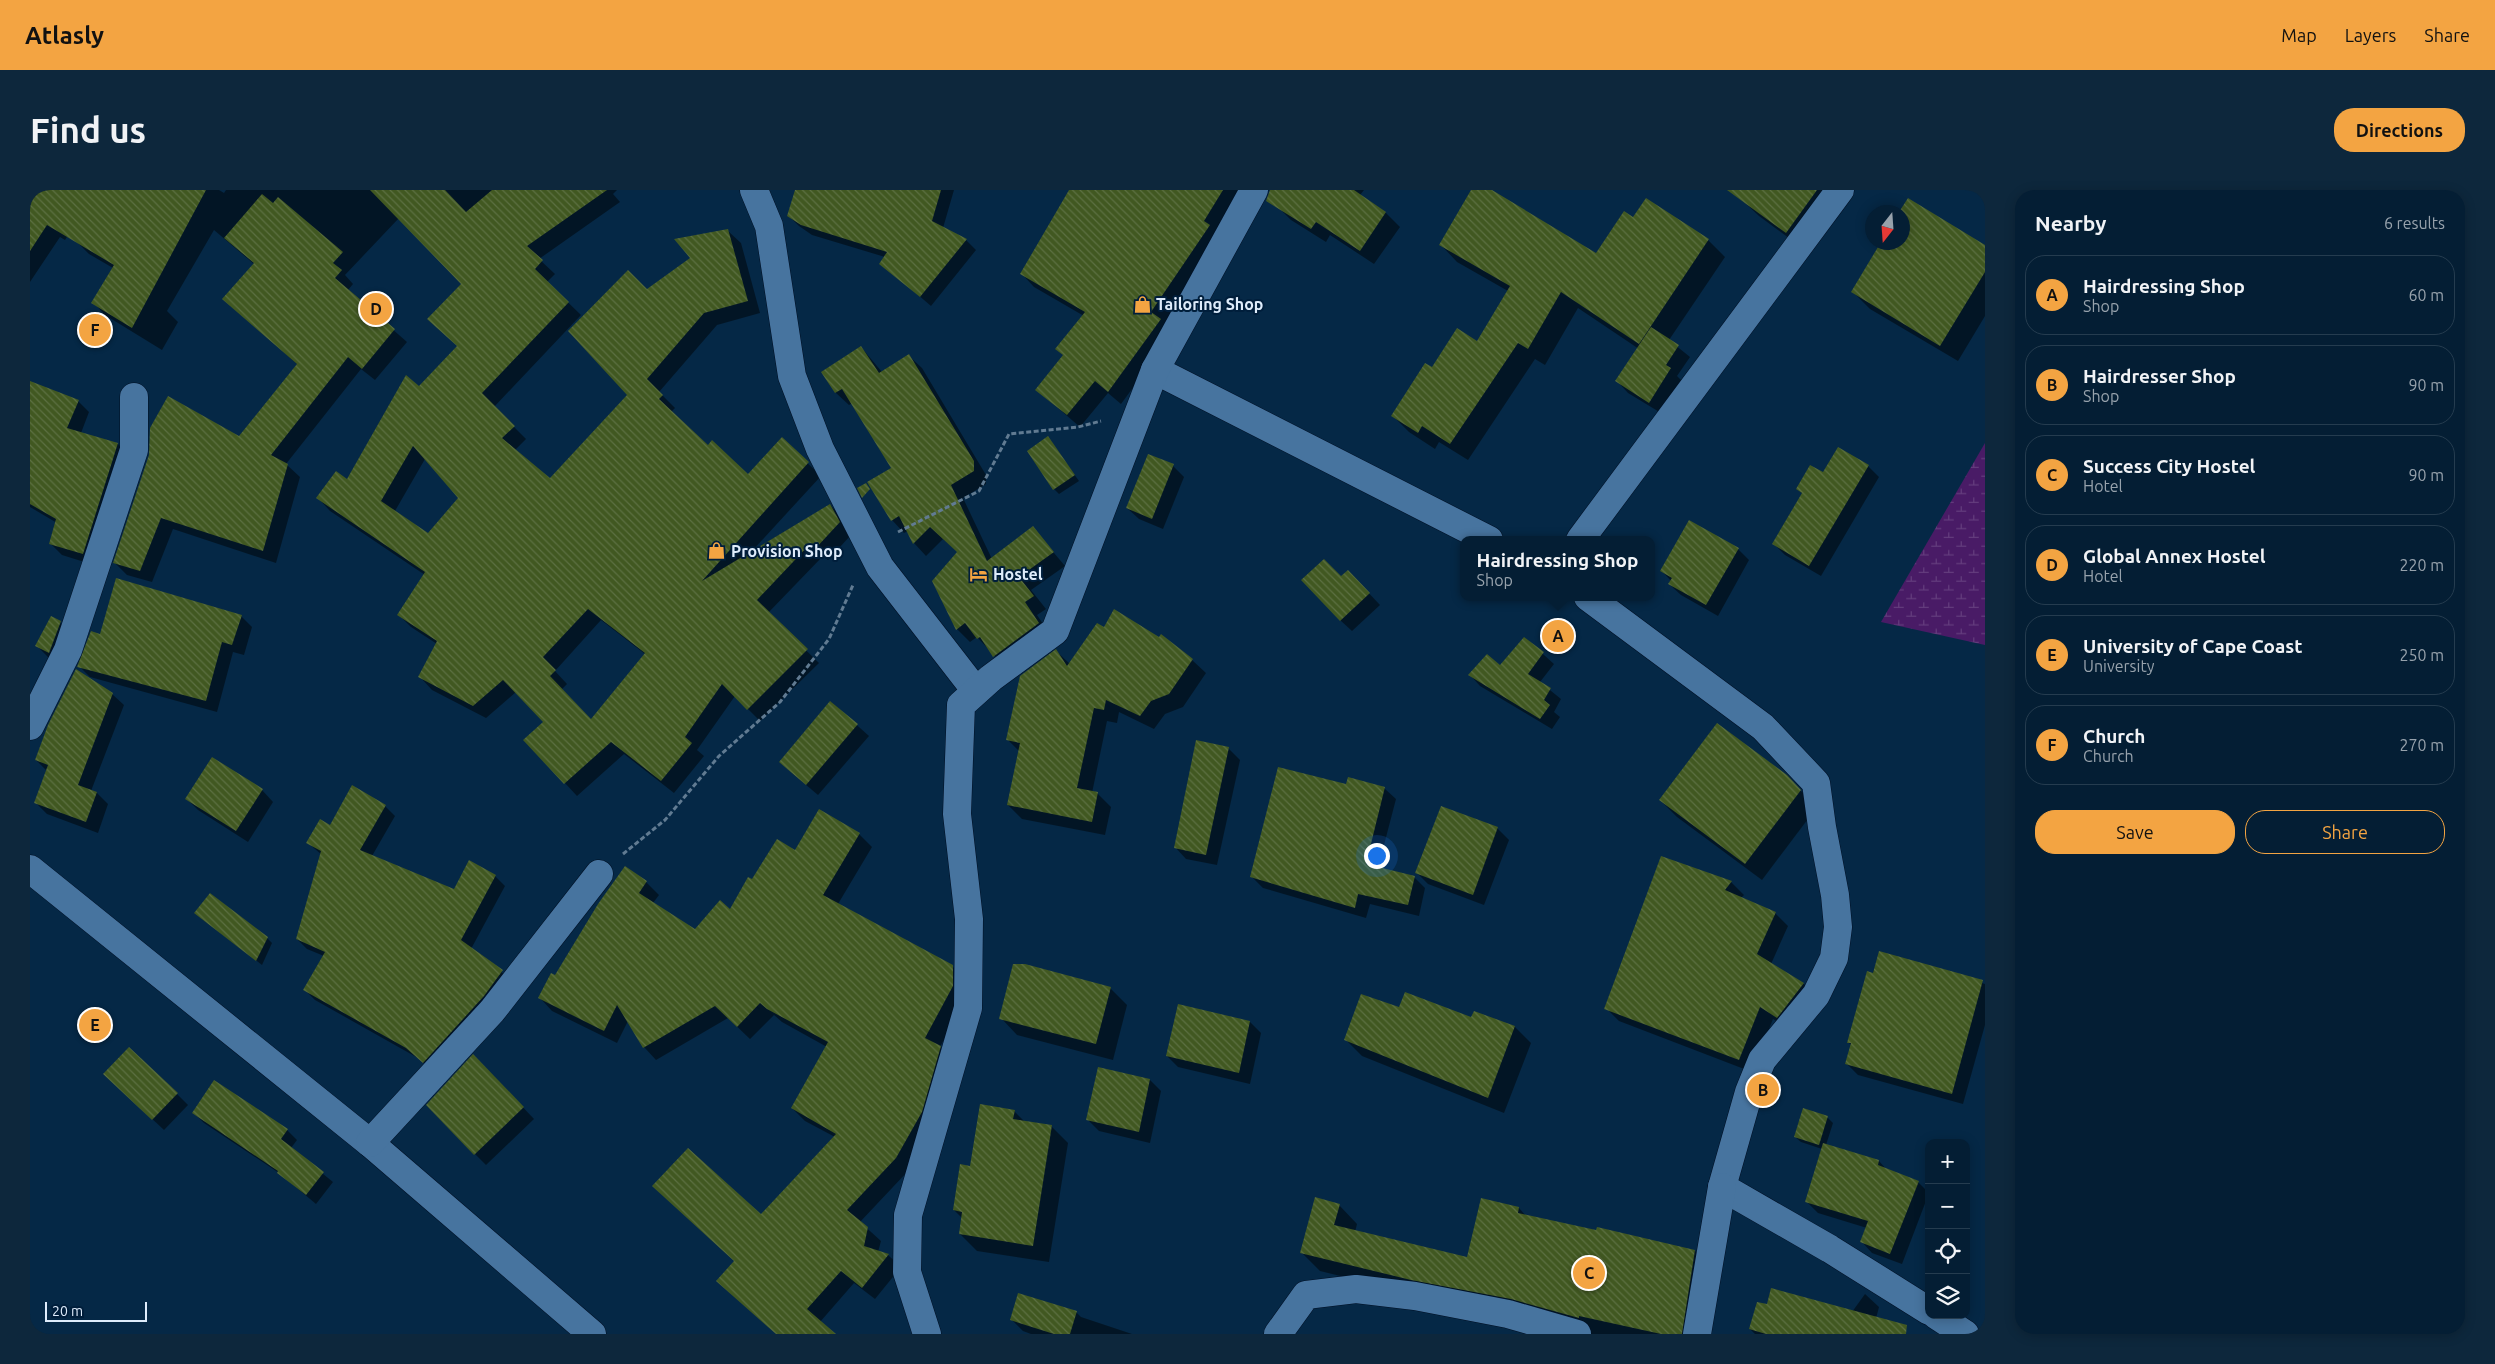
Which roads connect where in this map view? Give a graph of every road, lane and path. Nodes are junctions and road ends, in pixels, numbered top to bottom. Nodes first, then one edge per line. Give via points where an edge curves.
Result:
1 (754, 190) edge
2 (1254, 190) edge
3 (1840, 190) edge
4 (1155, 370) junction
5 (134, 397) dead end
6 (1140, 409) junction
7 (1481, 536) edge
8 (1583, 536) edge
9 (870, 546) junction
10 (1593, 601) edge
11 (976, 691) junction
12 (30, 726) edge
13 (30, 869) edge
14 (599, 874) joint
15 (370, 1142) junction
16 (1722, 1187) junction
17 (1925, 1308) edge
18 (1942, 1319) edge
19 (592, 1334) edge
20 (927, 1334) edge
21 (1278, 1334) edge
22 (1577, 1334) edge
23 (1697, 1334) edge
24 (1964, 1334) edge

1 - 9 street via 770,226 792,376 820,448
2 - 4 street
3 - 8 street
4 - 6 street
4 - 7 street
5 - 12 street via 134,450 68,650
6 - 9 path via 1078,427 1008,434 979,491
6 - 11 street via 1055,631
9 - 11 street via 880,567
9 - 14 path via 829,639 780,702 719,756 665,820
10 - 16 street via 1763,728 1816,783 1835,895 1838,927 1834,958 1816,996 1762,1060 1749,1092
11 - 20 street via 961,705 957,814 970,919 968,1008 908,1216 907,1272
13 - 15 street
14 - 15 street via 492,1011
15 - 19 street
16 - 17 street
16 - 23 street
18 - 24 street
21 - 22 street via 1306,1295 1356,1289 1415,1296 1508,1314

